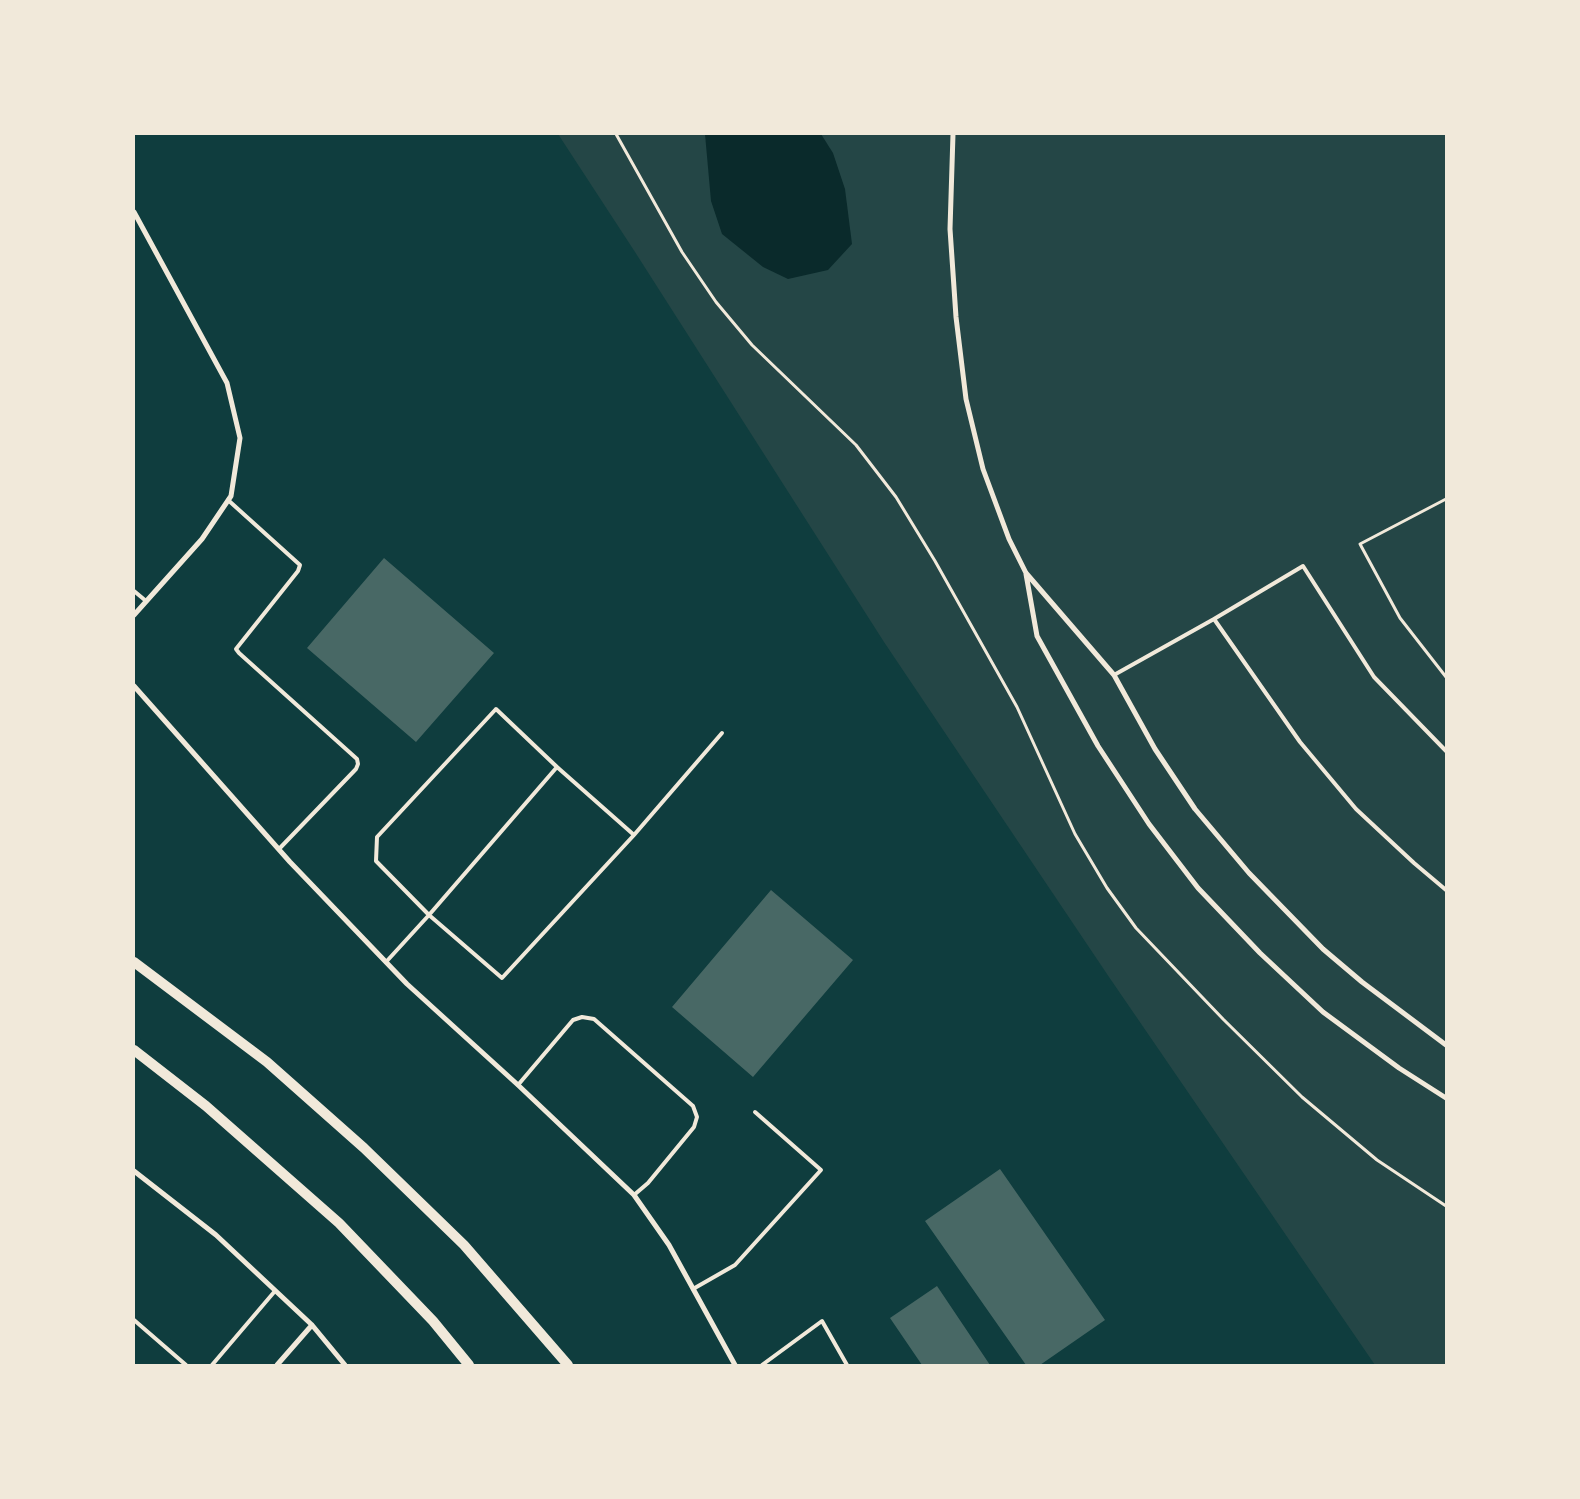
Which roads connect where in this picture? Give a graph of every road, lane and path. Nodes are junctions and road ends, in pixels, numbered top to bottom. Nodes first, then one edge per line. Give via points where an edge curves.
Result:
1 (616, 134) edge
2 (953, 134) edge
3 (134, 212) edge
4 (1446, 499) edge
5 (228, 500) junction
6 (1026, 573) junction
7 (134, 591) edge
8 (146, 601) junction
9 (134, 615) edge
10 (1214, 620) junction
11 (1114, 675) junction
12 (1446, 677) edge
13 (134, 686) edge
14 (722, 733) dead end
15 (1446, 751) edge
16 (557, 767) junction
17 (634, 836) junction
18 (279, 849) junction
19 (1446, 890) edge
20 (429, 916) junction
21 (134, 962) edge
22 (386, 962) junction
23 (1446, 1044) edge
24 (134, 1050) edge
25 (518, 1085) junction
26 (1446, 1098) edge
27 (755, 1112) dead end
28 (134, 1171) edge
29 (634, 1195) junction
30 (1446, 1206) edge
31 (693, 1289) junction
32 (276, 1291) junction
33 (134, 1320) edge
34 (312, 1325) junction
35 (186, 1365) edge
36 (212, 1365) edge
37 (277, 1365) edge
38 (345, 1365) edge
39 (469, 1365) edge
40 (568, 1365) edge
41 (735, 1365) edge
42 (762, 1365) edge
43 (847, 1365) edge

1 - 30 path via 682,252 716,302 752,345 856,446 896,497 1017,707 1075,834 1106,888 1136,928 1302,1097 1377,1160
2 - 6 street via 950,229 966,399 983,469 1009,539
3 - 5 street via 227,383 240,438
4 - 12 path via 1360,544 1400,618
5 - 8 street via 202,539
5 - 18 lane via 300,565 236,648 357,759 358,764
6 - 11 street
6 - 26 street via 1036,636 1098,746 1149,824 1198,888 1323,1012
7 - 8 lane
8 - 9 street
10 - 11 lane
10 - 15 lane via 1303,566 1374,677
10 - 19 lane via 1300,742 1356,809
11 - 23 street via 1155,749 1195,809 1249,873 1323,949 1369,988
13 - 18 street
14 - 17 lane
16 - 17 lane
16 - 20 lane
16 - 20 lane via 496,709 377,837 376,861
17 - 20 lane via 502,978
18 - 22 street
20 - 22 lane
21 - 40 main road via 267,1062 364,1148 464,1246
22 - 25 street
24 - 39 main road via 206,1106 339,1223 433,1321
25 - 29 street
25 - 29 lane via 573,1020 582,1017 594,1019 693,1106 697,1117 694,1126
27 - 31 lane via 821,1170 735,1265
28 - 32 street via 216,1235
29 - 31 street via 669,1245
31 - 41 street
32 - 34 street
32 - 36 lane
33 - 35 lane
34 - 37 street
34 - 38 street
42 - 43 lane via 822,1321

